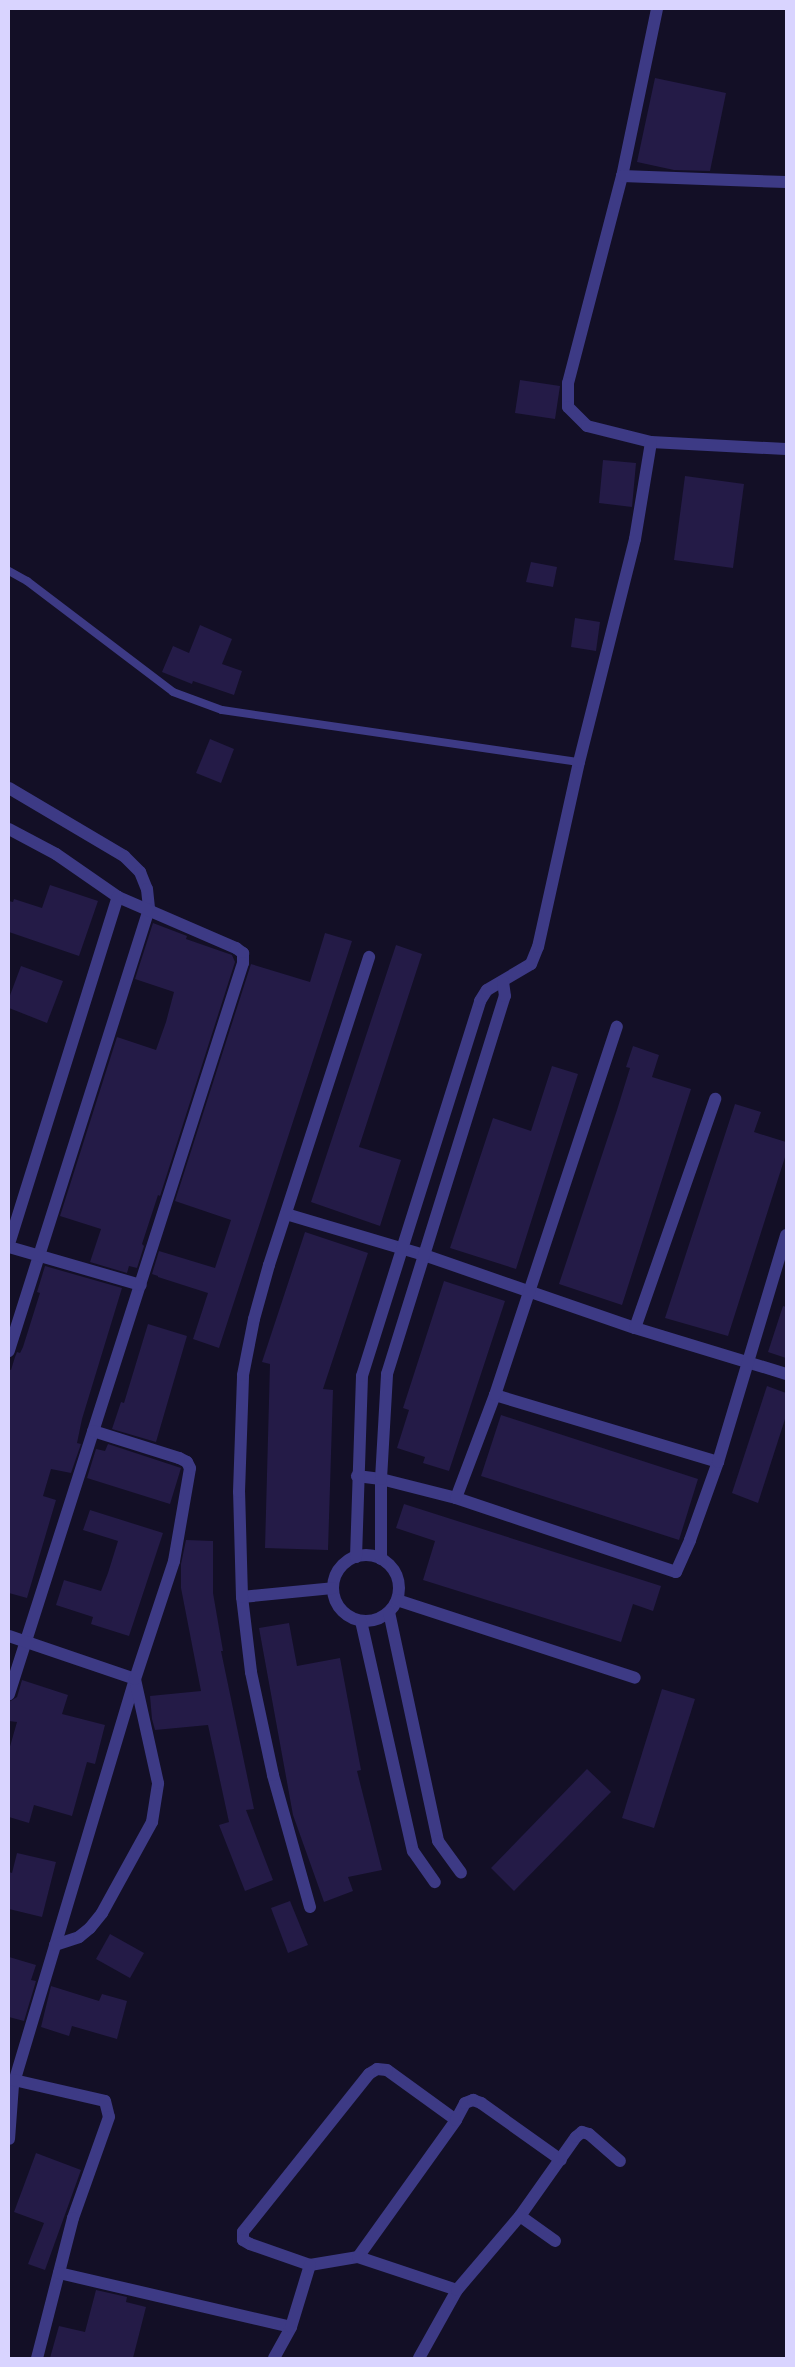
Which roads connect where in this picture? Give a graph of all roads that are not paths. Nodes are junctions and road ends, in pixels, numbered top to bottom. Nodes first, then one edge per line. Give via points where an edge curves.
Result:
1 (657, 9) edge
2 (622, 176) junction
3 (786, 182) edge
4 (651, 442) junction
5 (786, 449) edge
6 (9, 571) edge
7 (579, 762) junction
8 (9, 788) edge
9 (9, 829) edge
10 (118, 897) junction
11 (149, 909) junction
12 (369, 957) dead end
13 (504, 982) junction
14 (617, 1027) dead end
15 (715, 1099) dead end
16 (286, 1214) junction
17 (786, 1235) edge
18 (9, 1245) edge
19 (401, 1248) junction
20 (39, 1254) junction
21 (424, 1255) junction
22 (141, 1285) junction
23 (530, 1291) junction
24 (636, 1328) junction
25 (9, 1350) edge
26 (747, 1361) junction
27 (786, 1374) edge
28 (495, 1395) junction
29 (93, 1431) junction
30 (718, 1462) junction
31 (357, 1476) junction
32 (381, 1479) junction
33 (456, 1498) junction
34 (356, 1557) junction
35 (381, 1559) junction
36 (333, 1588) junction
37 (242, 1597) junction
38 (397, 1600) junction
39 (389, 1612) junction
40 (361, 1620) junction
41 (9, 1636) edge
42 (25, 1641) junction
43 (635, 1678) dead end
44 (135, 1679) junction
45 (9, 1694) edge
46 (460, 1873) dead end
47 (435, 1882) dead end
48 (310, 1906) dead end
49 (55, 1945) junction
50 (12, 2083) edge
51 (456, 2120) junction
52 (9, 2139) edge
53 (561, 2160) junction
54 (620, 2162) dead end
55 (520, 2216) junction
56 (555, 2241) dead end
57 (358, 2257) junction
58 (310, 2265) junction
59 (59, 2273) junction
60 (456, 2290) junction
61 (291, 2327) junction
62 (37, 2358) edge
63 (274, 2358) edge
64 (419, 2358) edge

1 - 2 street
2 - 3 street
2 - 4 street via 568,383 568,408 587,426
4 - 5 street
4 - 7 street via 634,539
6 - 7 lane via 173,692 222,710
7 - 13 street via 538,947 531,964
8 - 11 street via 124,856 140,872 147,889
9 - 10 street via 56,854
10 - 11 street
10 - 18 street
11 - 20 street
11 - 22 street via 243,953 243,963
12 - 16 street
13 - 19 street via 487,990 473,1020
13 - 21 street via 505,996
14 - 23 street
15 - 24 street
16 - 19 street
16 - 37 street via 254,1319 244,1375 239,1492
17 - 26 street
18 - 20 street
19 - 21 street
19 - 31 street via 362,1376
20 - 22 street
20 - 25 street
21 - 23 street
21 - 32 street via 387,1374
22 - 29 street
23 - 24 street
23 - 28 street
24 - 26 street
26 - 27 street
26 - 30 street
28 - 30 street
28 - 33 street
29 - 42 street
29 - 44 street via 179,1458 190,1468 174,1561
30 - 33 street via 676,1572
31 - 32 street
31 - 34 street
32 - 33 street
32 - 35 street
34 - 35 street via 369,1555
34 - 36 street via 339,1569
35 - 38 street via 391,1566 397,1577
36 - 37 street
36 - 40 street via 337,1603 347,1615
37 - 48 street via 251,1672 273,1775
38 - 39 street
38 - 43 street
39 - 40 street via 377,1619
39 - 46 street via 438,1841
40 - 47 street via 413,1851
41 - 42 street
42 - 44 street
42 - 45 street
44 - 49 street
44 - 49 street via 158,1783 152,1822 102,1913 79,1937
49 - 50 street
50 - 52 street
50 - 59 street via 105,2102 109,2117 73,2218
51 - 53 street via 465,2103 473,2100 481,2103
51 - 57 street
51 - 58 street via 387,2070 377,2069 369,2074 243,2232 242,2240 250,2244
53 - 54 street via 582,2132 589,2134
53 - 55 street
55 - 56 street
55 - 60 street
57 - 58 street
57 - 60 street
58 - 61 street
59 - 61 street
59 - 62 street
60 - 64 street
61 - 63 street

